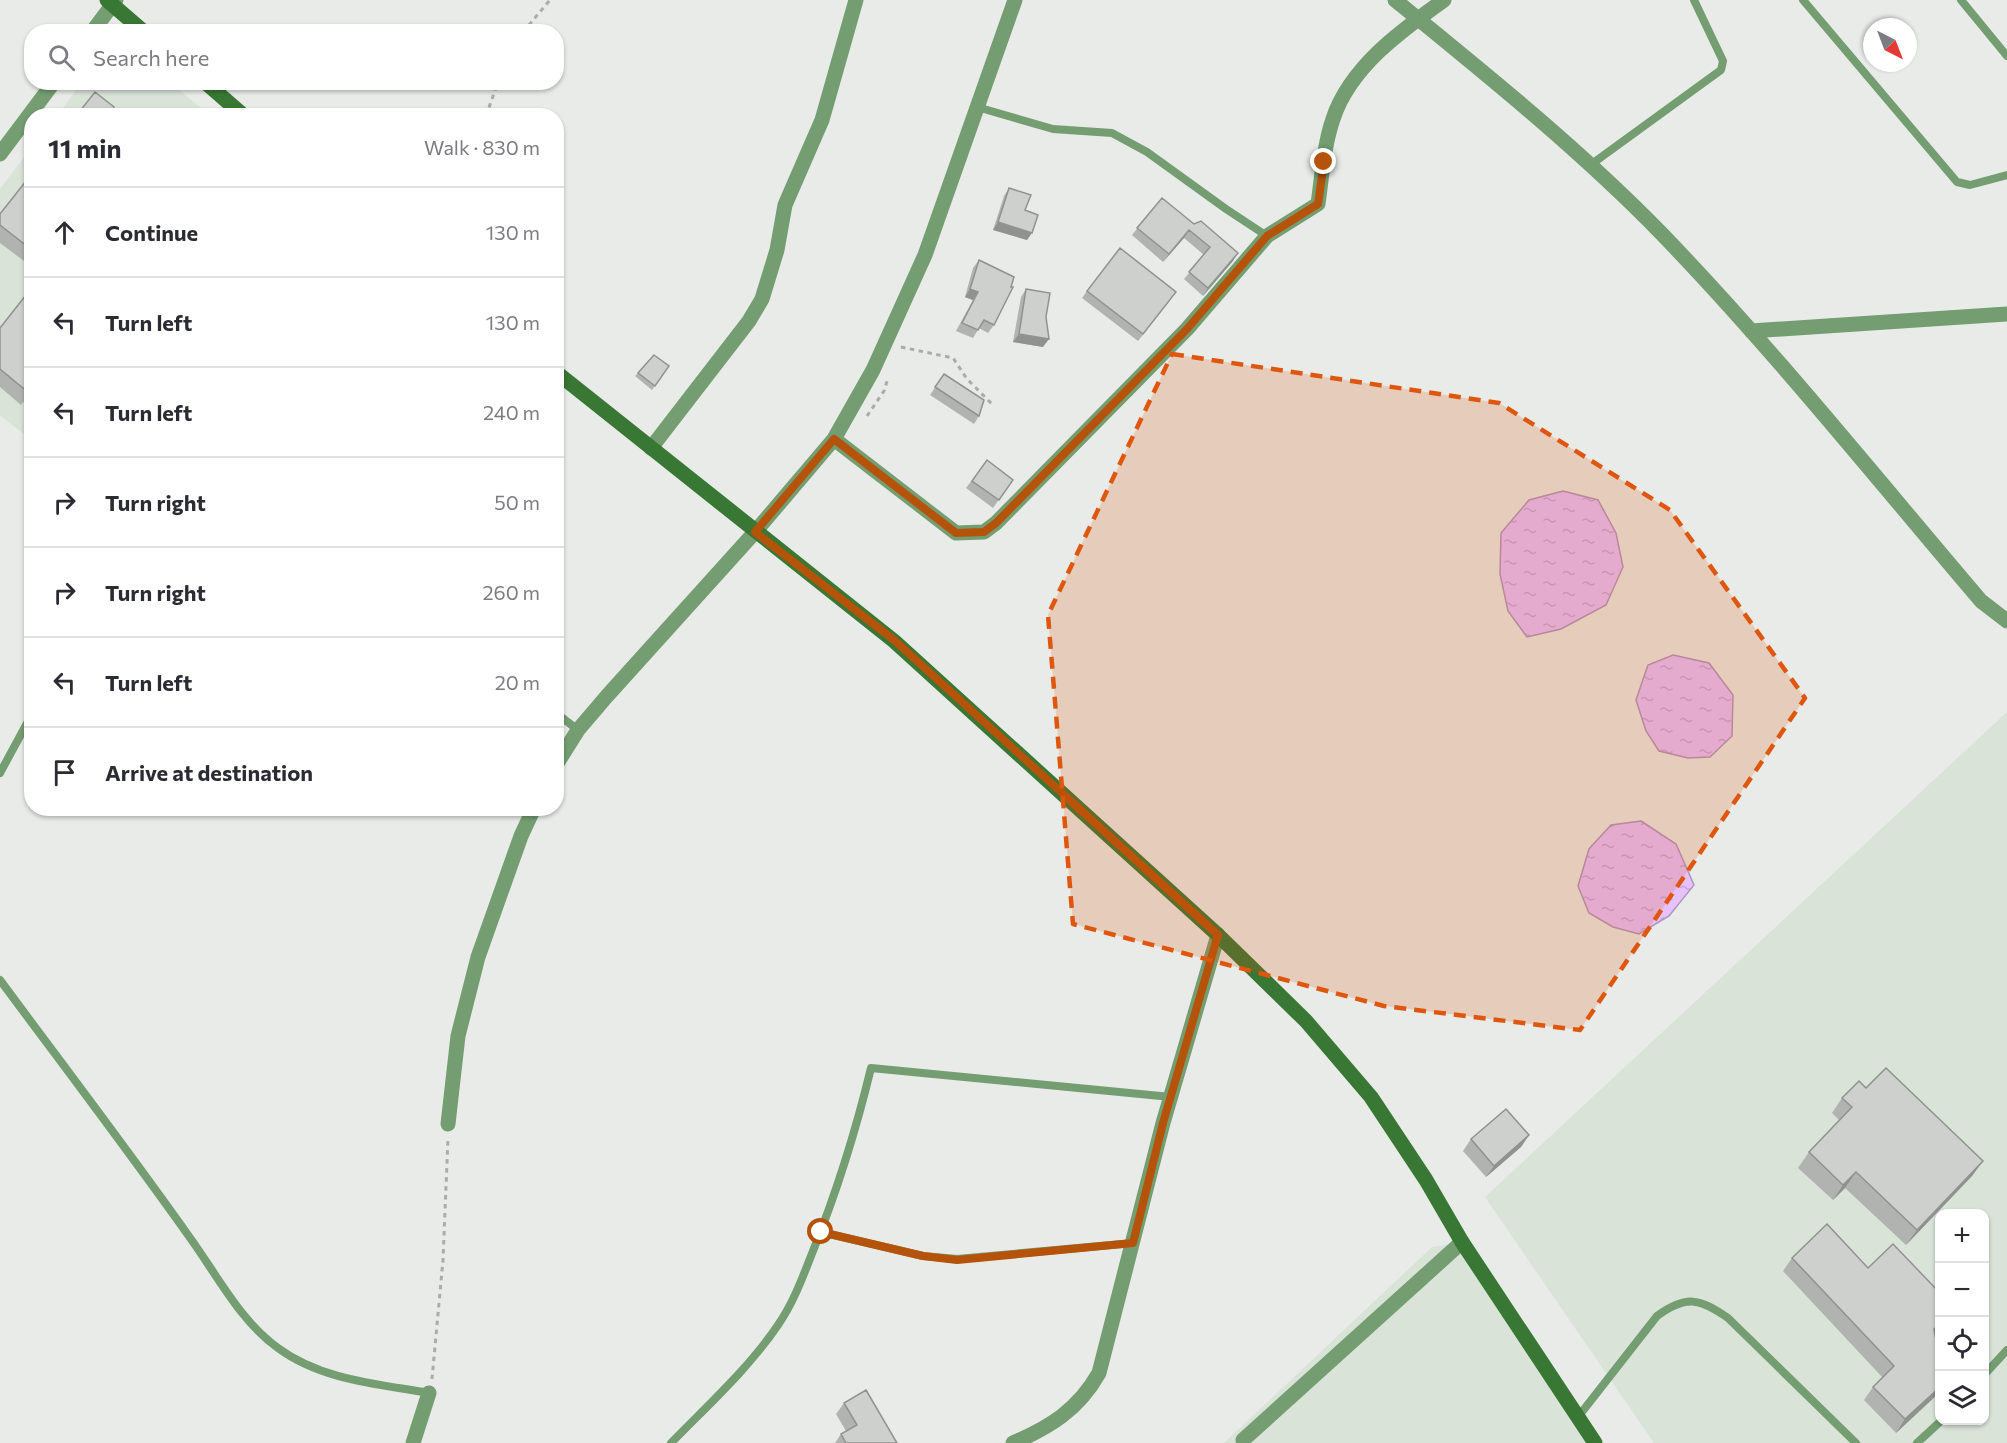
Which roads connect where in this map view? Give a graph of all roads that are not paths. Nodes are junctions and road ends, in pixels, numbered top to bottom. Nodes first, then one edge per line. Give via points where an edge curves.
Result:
1 (856, 0) edge
2 (1015, 0) edge
3 (1395, 0) edge
4 (1444, 0) edge
5 (1694, 0) edge
6 (1803, 0) edge
7 (1961, 0) edge
8 (112, 2) edge
9 (1418, 18) junction
10 (97, 24) edge
11 (135, 24) edge
12 (2007, 56) edge
13 (48, 90) edge
14 (214, 90) edge
15 (977, 107) junction
16 (34, 108) edge
17 (235, 108) edge
18 (24, 122) edge
19 (0, 154) edge
20 (1589, 166) junction
21 (2007, 175) edge
22 (1267, 236) junction
23 (2007, 314) edge
24 (1751, 331) junction
25 (564, 378) edge
26 (834, 439) junction
27 (651, 448) junction
28 (755, 532) junction
29 (2007, 621) edge
30 (564, 719) edge
31 (24, 729) edge
32 (578, 730) junction
33 (564, 752) edge
34 (0, 773) edge
35 (530, 816) edge
36 (1218, 935) junction
37 (0, 980) edge
38 (1171, 1097) junction
39 (448, 1124) road end
40 (821, 1232) junction
41 (1462, 1242) junction
42 (1133, 1243) junction
43 (2007, 1350) edge
44 (1988, 1371) edge
45 (429, 1393) joint
46 (1578, 1417) junction
47 (1937, 1425) edge
48 (1244, 1440) dead end
49 (413, 1443) edge
50 (671, 1443) edge
51 (1012, 1443) edge
52 (1595, 1443) edge
53 (1856, 1443) edge
54 (1917, 1443) edge

1 - 27 street via 822,120 785,205 762,299
2 - 15 street
3 - 9 street
4 - 9 street
5 - 20 lane via 1723,61 1721,70
6 - 21 lane via 1957,182 1970,185
7 - 12 lane
8 - 10 street
8 - 11 main road
9 - 20 street
9 - 22 street via 1358,73 1342,99 1333,120 1318,204
13 - 16 street
14 - 17 main road
15 - 22 lane via 1053,129 1112,133 1147,152
15 - 26 street via 925,255 873,370
18 - 19 street
20 - 24 street via 1659,231
22 - 26 street via 1187,329 984,532 956,533
23 - 24 street
24 - 29 street via 1981,602
25 - 27 main road
26 - 28 street
27 - 28 main road
28 - 32 street
28 - 36 main road via 894,640
30 - 32 lane
31 - 34 lane
32 - 33 street
35 - 39 street via 478,957 458,1036
36 - 38 street
36 - 41 main road via 1306,1021 1364,1088
37 - 45 lane via 241,1312 278,1348 314,1369 339,1377
38 - 40 lane via 871,1068 857,1125
38 - 42 street
40 - 42 lane via 957,1260
40 - 50 lane via 796,1295 778,1325
41 - 46 main road
41 - 48 street
42 - 51 street via 1099,1373 1090,1389 1075,1407 1048,1427
43 - 44 lane
45 - 49 street
46 - 52 main road
46 - 53 lane via 1657,1316 1673,1304 1691,1300 1728,1318
47 - 54 lane

